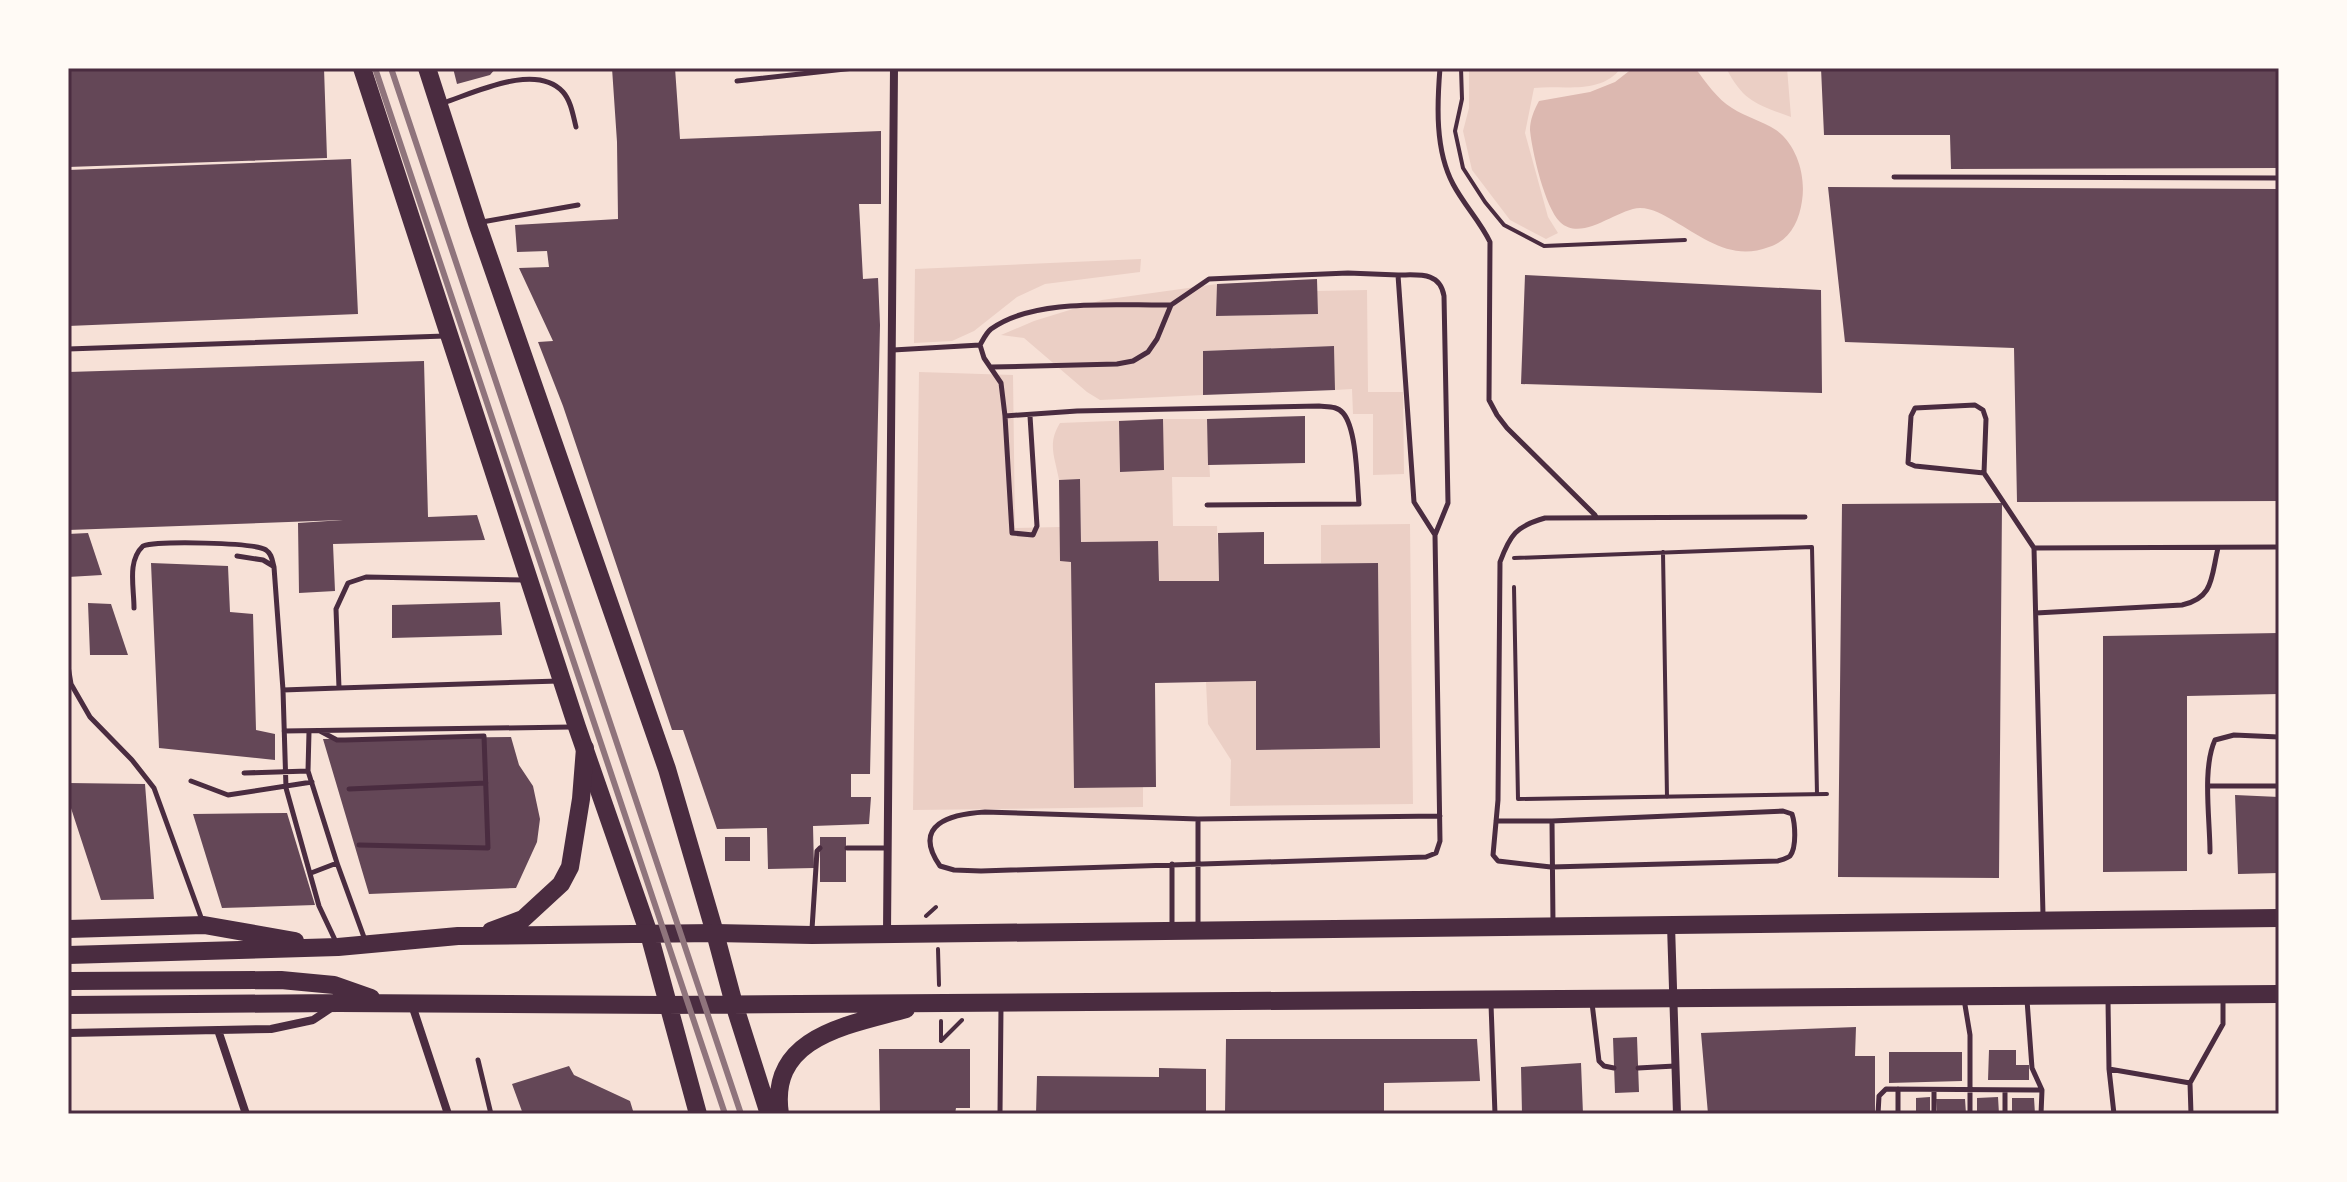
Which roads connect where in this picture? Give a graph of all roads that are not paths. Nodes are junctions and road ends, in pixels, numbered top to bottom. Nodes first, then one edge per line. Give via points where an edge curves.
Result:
1 (362, 68) edge
2 (427, 68) edge
3 (854, 68) edge
4 (894, 68) edge
5 (1440, 68) edge
6 (737, 81) dead end
7 (439, 105) junction
8 (576, 127) dead end
9 (1894, 177) dead end
10 (2279, 178) edge
11 (578, 205) dead end
12 (477, 223) junction
13 (1398, 275) junction
14 (1171, 305) junction
15 (450, 336) junction
16 (980, 345) junction
17 (68, 349) edge
18 (893, 350) junction
19 (991, 367) junction
20 (1005, 416) junction
21 (1030, 416) junction
22 (1984, 473) junction
23 (1207, 505) dead end
24 (1596, 516) junction
25 (1805, 517) dead end
26 (1435, 535) junction
27 (2279, 547) edge
28 (2034, 548) junction
29 (2218, 548) junction
30 (237, 556) dead end
31 (274, 567) junction
32 (531, 580) junction
33 (134, 608) dead end
34 (2036, 613) junction
35 (68, 666) edge
36 (563, 681) junction
37 (70, 684) edge
38 (339, 688) junction
39 (283, 690) junction
40 (577, 727) junction
41 (284, 731) junction
42 (309, 731) junction
43 (320, 731) junction
44 (2279, 737) edge
45 (585, 748) junction
46 (308, 771) junction
47 (244, 773) dead end
48 (285, 773) junction
49 (191, 781) dead end
50 (312, 782) junction
51 (486, 783) junction
52 (2209, 786) junction
53 (2279, 786) edge
54 (286, 788) junction
55 (349, 789) dead end
56 (1440, 816) junction
57 (1198, 819) junction
58 (1496, 821) junction
59 (1552, 821) junction
60 (359, 845) dead end
61 (820, 848) dead end
62 (847, 848) dead end
63 (888, 848) junction
64 (2210, 852) dead end
65 (337, 863) junction
66 (1200, 863) junction
67 (1172, 864) junction
68 (1551, 867) junction
69 (311, 873) junction
70 (2279, 918) edge
71 (2043, 920) junction
72 (204, 925) junction
73 (1671, 925) junction
74 (1553, 926) junction
75 (68, 929) edge
76 (1198, 930) junction
77 (1172, 931) junction
78 (715, 933) junction
79 (649, 934) junction
80 (887, 934) junction
81 (812, 935) junction
82 (458, 936) junction
83 (367, 945) junction
84 (332, 947) junction
85 (68, 955) edge
86 (68, 981) edge
87 (2223, 994) junction
88 (2279, 994) edge
89 (1964, 995) junction
90 (2027, 995) junction
91 (2108, 995) junction
92 (1673, 996) junction
93 (1591, 998) junction
94 (1490, 999) junction
95 (1001, 1002) junction
96 (339, 1003) junction
97 (385, 1004) junction
98 (734, 1004) junction
99 (936, 1004) junction
100 (68, 1005) edge
101 (412, 1005) junction
102 (666, 1005) junction
103 (218, 1030) junction
104 (68, 1033) edge
105 (478, 1060) dead end
106 (1675, 1066) junction
107 (1614, 1068) dead end
108 (1638, 1068) dead end
109 (2109, 1069) junction
110 (2190, 1083) junction
111 (1898, 1089) junction
112 (1934, 1090) junction
113 (2005, 1090) junction
114 (2042, 1090) junction
115 (1969, 1091) junction
116 (246, 1114) edge
117 (448, 1114) edge
118 (491, 1114) edge
119 (698, 1114) edge
120 (769, 1114) edge
121 (780, 1114) edge
122 (1000, 1114) edge
123 (1495, 1114) edge
124 (1677, 1114) edge
125 (1878, 1114) edge
126 (1898, 1114) edge
127 (1934, 1114) edge
128 (1970, 1114) edge
129 (2005, 1114) edge
130 (2041, 1114) edge
131 (2114, 1114) edge
132 (2191, 1114) edge

1 - 15 main road
2 - 7 main road
3 - 6 lane
4 - 18 street
5 - 24 lane via 1436,111 1451,181 1490,242 1489,400 1507,428
7 - 8 lane via 511,80 539,80 565,93
7 - 12 main road
9 - 10 lane
11 - 12 lane
12 - 78 main road via 667,769
13 - 14 lane via 1209,279
13 - 26 lane via 1414,502
13 - 26 lane via 1428,275 1443,285 1448,503
14 - 16 lane via 1023,313 989,331
14 - 19 lane via 1157,339 1133,361
15 - 17 lane
15 - 32 main road
16 - 18 lane
16 - 19 lane
18 - 63 street
19 - 20 lane via 1001,383
20 - 21 lane
20 - 21 lane via 1012,533 1033,535 1037,526
21 - 23 lane via 1319,406 1336,407 1346,415 1359,504
22 - 22 lane via 1983,410 1975,405 1915,408 1908,463
22 - 28 lane
24 - 25 lane
24 - 58 lane via 1525,523 1509,539 1500,562
26 - 56 lane
27 - 29 lane
28 - 29 lane
28 - 34 lane
29 - 34 lane via 2208,590 2199,601
30 - 31 lane
31 - 33 lane via 266,550 254,546 149,544 139,549 133,563
31 - 39 lane
32 - 36 main road
32 - 38 lane via 366,577 348,583 336,609
34 - 71 lane
35 - 37 lane
36 - 38 lane
36 - 40 main road
37 - 72 lane via 98,728 154,788
38 - 39 lane
39 - 41 lane
40 - 43 lane
40 - 45 main road
41 - 42 lane
41 - 48 lane
42 - 43 lane
42 - 46 lane
43 - 51 lane via 337,740 484,736
44 - 52 lane via 2234,735 2215,740
45 - 79 main road
45 - 82 main road via 576,837 561,884 523,919 498,930
46 - 48 lane
46 - 50 lane
47 - 48 lane
48 - 54 lane
49 - 54 lane via 228,795
50 - 54 lane
50 - 65 lane
51 - 55 lane
51 - 60 lane via 488,848
52 - 53 lane
52 - 64 lane
54 - 69 lane
56 - 57 lane
56 - 66 lane via 1436,853 1426,857
57 - 66 lane
57 - 67 lane via 985,812 941,820 932,834 931,854 940,866 954,870
58 - 59 lane
58 - 68 lane via 1493,855 1498,861
59 - 68 lane
59 - 68 lane via 1783,811 1795,822 1792,853 1778,861
61 - 81 lane
62 - 63 lane
63 - 80 street
65 - 69 lane
65 - 83 lane
66 - 67 lane
66 - 76 lane
67 - 77 lane
68 - 74 lane
69 - 84 lane
70 - 71 main road
71 - 73 main road
72 - 75 main road
72 - 84 main road
73 - 74 main road
73 - 92 street
74 - 76 main road
76 - 77 main road
77 - 80 main road
78 - 79 main road
78 - 81 main road
78 - 98 main road
79 - 82 main road
79 - 102 main road
80 - 81 main road
82 - 83 main road
83 - 84 main road
84 - 85 main road
86 - 97 main road via 281,980 334,985
87 - 88 main road
87 - 91 main road
87 - 110 lane via 2223,1024
89 - 90 main road
89 - 92 main road
89 - 115 lane
90 - 91 main road
90 - 114 lane via 2032,1068
91 - 109 lane
92 - 93 main road
92 - 106 street
93 - 94 main road
93 - 107 lane via 1599,1061
94 - 95 main road
94 - 123 lane
95 - 99 main road
95 - 122 lane
96 - 97 main road
96 - 100 main road
96 - 103 street via 296,1025
97 - 101 main road
98 - 99 main road
98 - 102 main road
98 - 120 main road
99 - 121 main road via 831,1031 804,1045 783,1069
101 - 102 main road
101 - 117 street
102 - 119 main road
103 - 104 street
103 - 116 street
105 - 118 lane
106 - 108 lane
106 - 124 street
109 - 110 lane
109 - 131 lane
110 - 132 lane
111 - 112 lane
111 - 125 lane via 1886,1089 1879,1096
111 - 126 lane
112 - 115 lane
112 - 127 lane
113 - 114 lane
113 - 115 lane
113 - 129 lane
114 - 130 lane
115 - 128 lane

